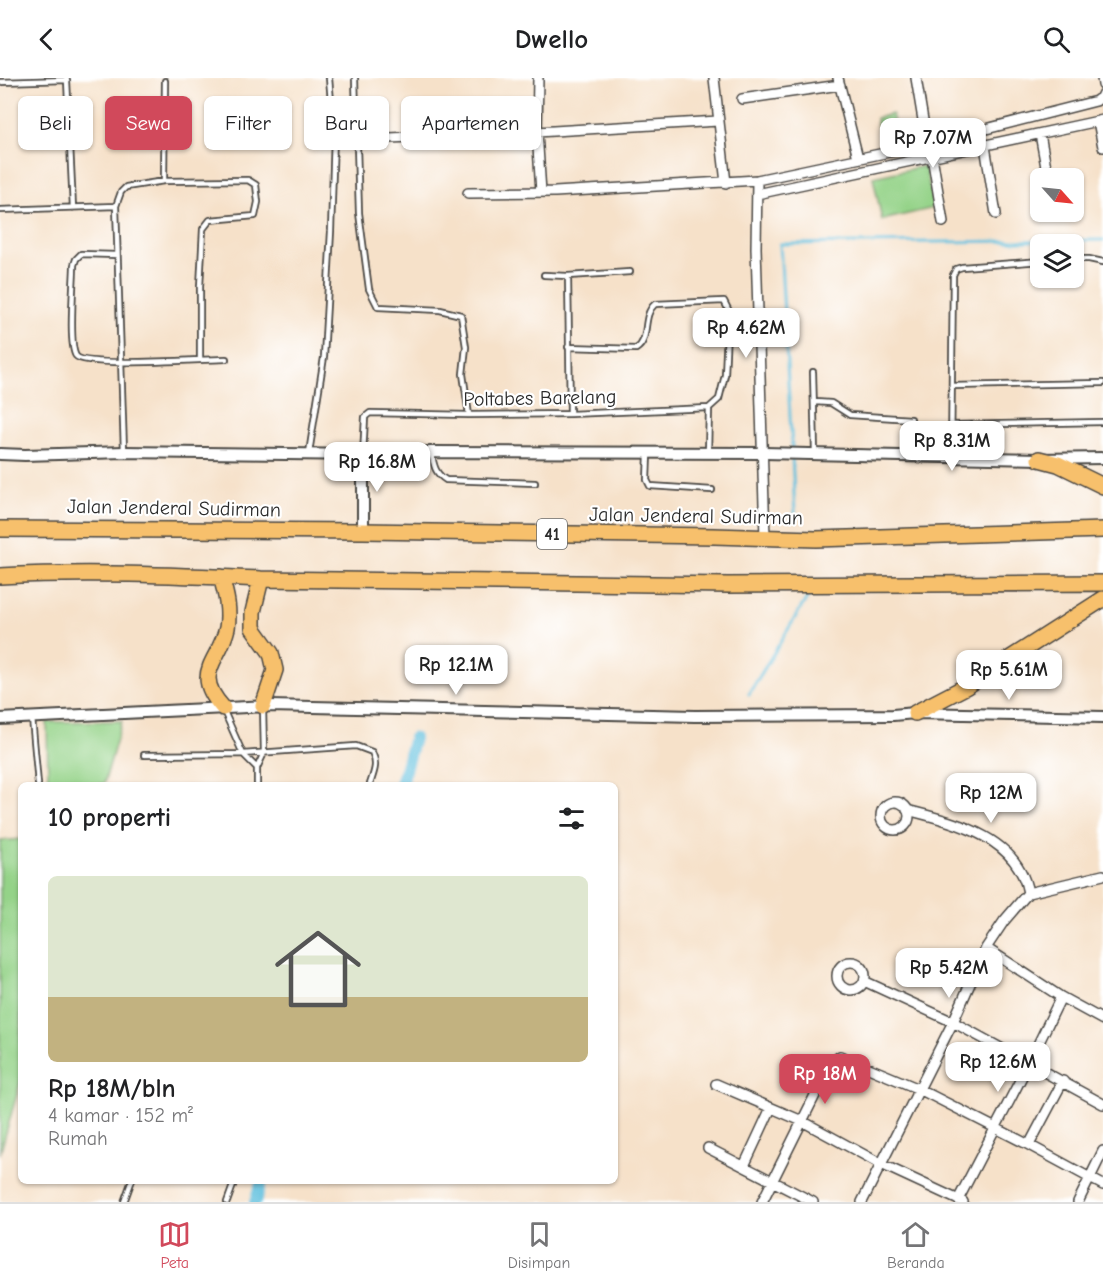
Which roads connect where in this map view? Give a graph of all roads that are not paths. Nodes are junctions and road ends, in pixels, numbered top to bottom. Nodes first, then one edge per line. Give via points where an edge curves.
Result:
1 (329, 78) edge
2 (355, 78) edge
3 (537, 78) edge
4 (714, 78) edge
5 (916, 78) edge
6 (1102, 78) edge
7 (165, 81) dead end
8 (0, 82) edge
9 (839, 82) edge
10 (1103, 85) edge
11 (1103, 93) edge
12 (537, 96) edge
13 (742, 99) dead end
14 (1101, 120) edge
15 (718, 121) junction
16 (541, 132) edge
17 (1040, 134) junction
18 (389, 138) dead end
19 (401, 138) edge
20 (927, 144) junction
21 (985, 146) junction
22 (1103, 147) edge
23 (538, 150) edge
24 (932, 156) junction
25 (858, 158) junction
26 (1046, 168) edge
27 (757, 180) junction
28 (164, 181) junction
29 (726, 183) junction
30 (468, 192) dead end
31 (541, 192) junction
32 (757, 194) junction
33 (116, 207) junction
34 (73, 208) junction
35 (0, 210) edge
36 (996, 214) dead end
37 (943, 222) dead end
38 (117, 255) junction
39 (1084, 259) edge
40 (1030, 262) edge
41 (1103, 262) edge
42 (630, 272) dead end
43 (544, 275) dead end
44 (568, 276) junction
45 (568, 347) junction
46 (200, 359) junction
47 (226, 360) dead end
48 (121, 363) junction
49 (813, 372) dead end
50 (1103, 383) edge
51 (952, 386) junction
52 (815, 402) junction
53 (709, 408) junction
54 (570, 414) junction
55 (469, 415) junction
56 (912, 419) dead end
57 (1103, 422) edge
58 (952, 425) junction
59 (124, 452) junction
60 (431, 452) junction
61 (309, 453) junction
62 (764, 453) junction
63 (0, 454) edge
64 (648, 454) junction
65 (708, 454) junction
66 (363, 455) junction
67 (815, 455) junction
68 (951, 457) junction
69 (1103, 458) edge
70 (1039, 459) junction
71 (535, 483) dead end
72 (1103, 486) edge
73 (712, 490) dead end
74 (0, 529) edge
75 (1103, 530) edge
76 (363, 531) junction
77 (765, 537) junction
78 (0, 576) edge
79 (221, 577) junction
80 (261, 579) junction
81 (1103, 583) edge
82 (1103, 598) edge
83 (226, 628) junction
84 (254, 628) junction
85 (263, 706) junction
86 (223, 708) junction
87 (915, 713) junction
88 (1103, 717) edge
89 (33, 718) junction
90 (0, 719) edge
91 (264, 753) junction
92 (243, 754) junction
93 (144, 755) dead end
94 (257, 768) junction
95 (38, 782) edge
96 (256, 782) edge
97 (371, 782) edge
98 (907, 810) dead end
99 (1103, 875) edge
100 (1028, 893) junction
101 (986, 948) junction
102 (864, 981) dead end
103 (1061, 997) junction
104 (1103, 1020) edge
105 (953, 1022) junction
106 (1029, 1063) junction
107 (1063, 1081) junction
108 (716, 1084) dead end
109 (919, 1089) junction
110 (1103, 1104) edge
111 (771, 1108) junction
112 (802, 1121) junction
113 (995, 1128) junction
114 (1029, 1145) junction
115 (708, 1148) dead end
116 (1103, 1151) edge
117 (882, 1164) junction
118 (744, 1166) junction
119 (1090, 1178) junction
120 (773, 1180) junction
121 (131, 1184) edge
122 (234, 1184) edge
123 (1103, 1185) edge
124 (961, 1201) edge
125 (124, 1202) edge
126 (227, 1202) edge
127 (762, 1202) edge
128 (813, 1202) edge
129 (862, 1202) edge
130 (1078, 1202) edge

1 - 61 lane via 334,136 331,231 324,357
2 - 55 lane via 359,213 369,289 378,307 461,315
3 - 12 street
4 - 15 street
5 - 20 street
6 - 10 street
7 - 28 lane
8 - 34 lane via 67,80
9 - 13 street
9 - 25 street
11 - 20 street via 1096,101
14 - 17 street
14 - 22 street
15 - 16 street
15 - 29 street
17 - 21 street
17 - 26 street
18 - 19 street
20 - 25 street
21 - 24 street
21 - 36 street
23 - 31 street
24 - 32 street
24 - 37 street
25 - 27 street
27 - 29 street
27 - 32 street
28 - 33 lane via 126,187
28 - 46 lane via 248,180 256,185 255,216 210,220 203,229
29 - 31 street
30 - 31 street
32 - 62 street
33 - 34 lane
33 - 38 lane
34 - 35 lane
38 - 48 lane
38 - 48 lane via 81,254 76,259 72,333 74,350 81,360
39 - 41 lane
40 - 51 lane via 956,269
42 - 44 lane
43 - 44 lane
44 - 45 lane
45 - 53 lane via 636,349 642,344 648,310 655,304 724,301 728,309 725,375 719,399
45 - 54 lane
46 - 47 lane
46 - 48 lane
48 - 59 lane
49 - 52 lane
50 - 51 lane
51 - 58 lane
52 - 56 lane via 831,403 850,415
52 - 67 lane
53 - 54 lane, Poltabes Barelang
53 - 65 lane
54 - 55 lane, Poltabes Barelang
55 - 66 lane, Poltabes Barelang via 368,414
57 - 58 lane
58 - 68 lane
59 - 61 street
59 - 63 street
60 - 64 street
60 - 66 street
60 - 71 lane via 438,475 446,480
61 - 66 street
62 - 65 street
62 - 67 street
62 - 77 street
64 - 65 street
64 - 73 lane via 650,486
66 - 76 street
67 - 68 street
68 - 70 street
69 - 70 street
70 - 72 highway
74 - 76 highway, Jalan Jenderal Sudirman / 41
75 - 77 highway, Jalan Jenderal Sudirman / 41 via 816,539
76 - 77 highway, Jalan Jenderal Sudirman / 41
78 - 79 highway
79 - 80 highway
79 - 83 highway via 228,604
80 - 81 highway via 728,585
80 - 84 highway via 253,612
82 - 87 highway via 967,686
83 - 84 highway
83 - 86 highway via 208,678 211,693
84 - 85 highway via 271,653 275,670
85 - 86 street
85 - 87 street via 695,716
85 - 91 lane
86 - 89 street
86 - 92 lane
87 - 88 street
89 - 90 street
89 - 95 lane
91 - 92 lane
91 - 94 lane
91 - 97 lane via 365,748 375,759
92 - 93 lane
92 - 94 lane
94 - 96 lane
98 - 100 street via 961,825 1000,847 1020,870
99 - 100 street
100 - 101 street
101 - 103 street
101 - 105 street
102 - 105 street
103 - 104 street
103 - 106 street
105 - 106 street
105 - 109 street
106 - 107 street
106 - 113 street
107 - 110 street
107 - 114 street
108 - 111 street
109 - 112 street via 840,1056 831,1063
109 - 113 street
109 - 117 street
111 - 112 street
111 - 118 street
112 - 117 street
112 - 120 street
113 - 114 street
113 - 124 street
114 - 119 street
115 - 118 street
116 - 119 street
117 - 124 street
117 - 129 street
118 - 120 street
119 - 123 street
119 - 130 street
120 - 127 street
120 - 128 street
121 - 125 lane
122 - 126 lane

